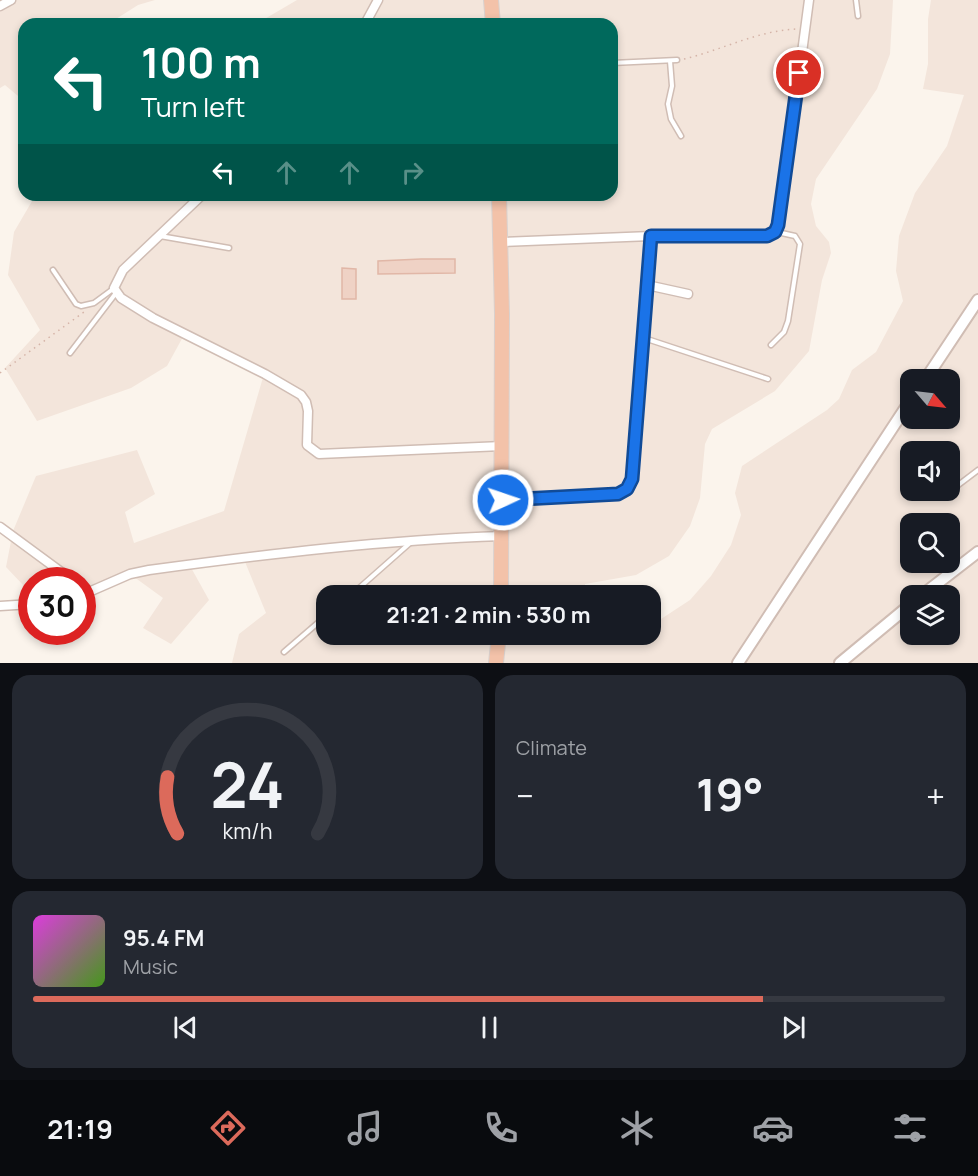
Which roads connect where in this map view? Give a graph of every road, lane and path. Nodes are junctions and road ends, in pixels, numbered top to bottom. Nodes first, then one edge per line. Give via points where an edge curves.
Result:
1 (11, 0) edge
2 (378, 0) edge
3 (491, 0) edge
4 (808, 0) edge
5 (856, 0) edge
6 (0, 6) edge
7 (858, 16) dead end
8 (368, 18) edge
9 (492, 18) edge
10 (804, 29) junction
11 (677, 60) joint
12 (670, 61) junction
13 (618, 63) edge
14 (681, 136) dead end
15 (196, 201) edge
16 (500, 201) edge
17 (775, 232) junction
18 (159, 236) junction
19 (651, 236) junction
20 (501, 242) junction
21 (229, 248) dead end
22 (53, 270) dead end
23 (647, 285) junction
24 (115, 290) junction
25 (688, 294) dead end
26 (978, 300) edge
27 (94, 303) junction
28 (644, 337) junction
29 (771, 345) dead end
30 (70, 353) dead end
31 (932, 369) edge
32 (0, 373) edge
33 (768, 379) dead end
34 (900, 416) edge
35 (502, 446) junction
36 (978, 470) edge
37 (960, 484) edge
38 (503, 500) junction
39 (0, 527) edge
40 (502, 536) junction
41 (415, 539) junction
42 (978, 552) edge
43 (54, 567) edge
44 (363, 585) edge
45 (501, 585) edge
46 (935, 585) edge
47 (96, 587) edge
48 (18, 605) edge
49 (0, 606) edge
50 (900, 613) edge
51 (316, 624) edge
52 (498, 645) edge
53 (284, 652) dead end
54 (496, 663) edge
55 (738, 663) edge
56 (840, 663) edge

1 - 6 street
2 - 8 street
3 - 9 highway
4 - 10 street
5 - 7 lane
10 - 11 path via 768,33
10 - 17 street
11 - 12 lane
12 - 13 lane
12 - 14 lane via 672,86 668,104
15 - 18 street
16 - 20 highway
17 - 19 street via 767,236
17 - 29 lane via 795,236 801,244 788,321 784,332
18 - 21 lane
18 - 24 street via 123,270
19 - 20 street
19 - 23 street
20 - 35 highway
22 - 27 lane via 76,304
23 - 25 street
23 - 28 street
24 - 27 lane
24 - 30 lane
24 - 35 street via 153,318 300,395 308,411 307,445 319,454
26 - 31 street
27 - 32 path
28 - 33 lane
28 - 38 street via 632,479 627,489 618,494
34 - 55 street
35 - 38 highway
36 - 37 lane
38 - 40 highway
39 - 43 street
40 - 41 street
40 - 45 highway
41 - 44 lane
41 - 47 street via 149,570
42 - 46 street
48 - 49 street
50 - 56 street
51 - 53 lane
52 - 54 highway

